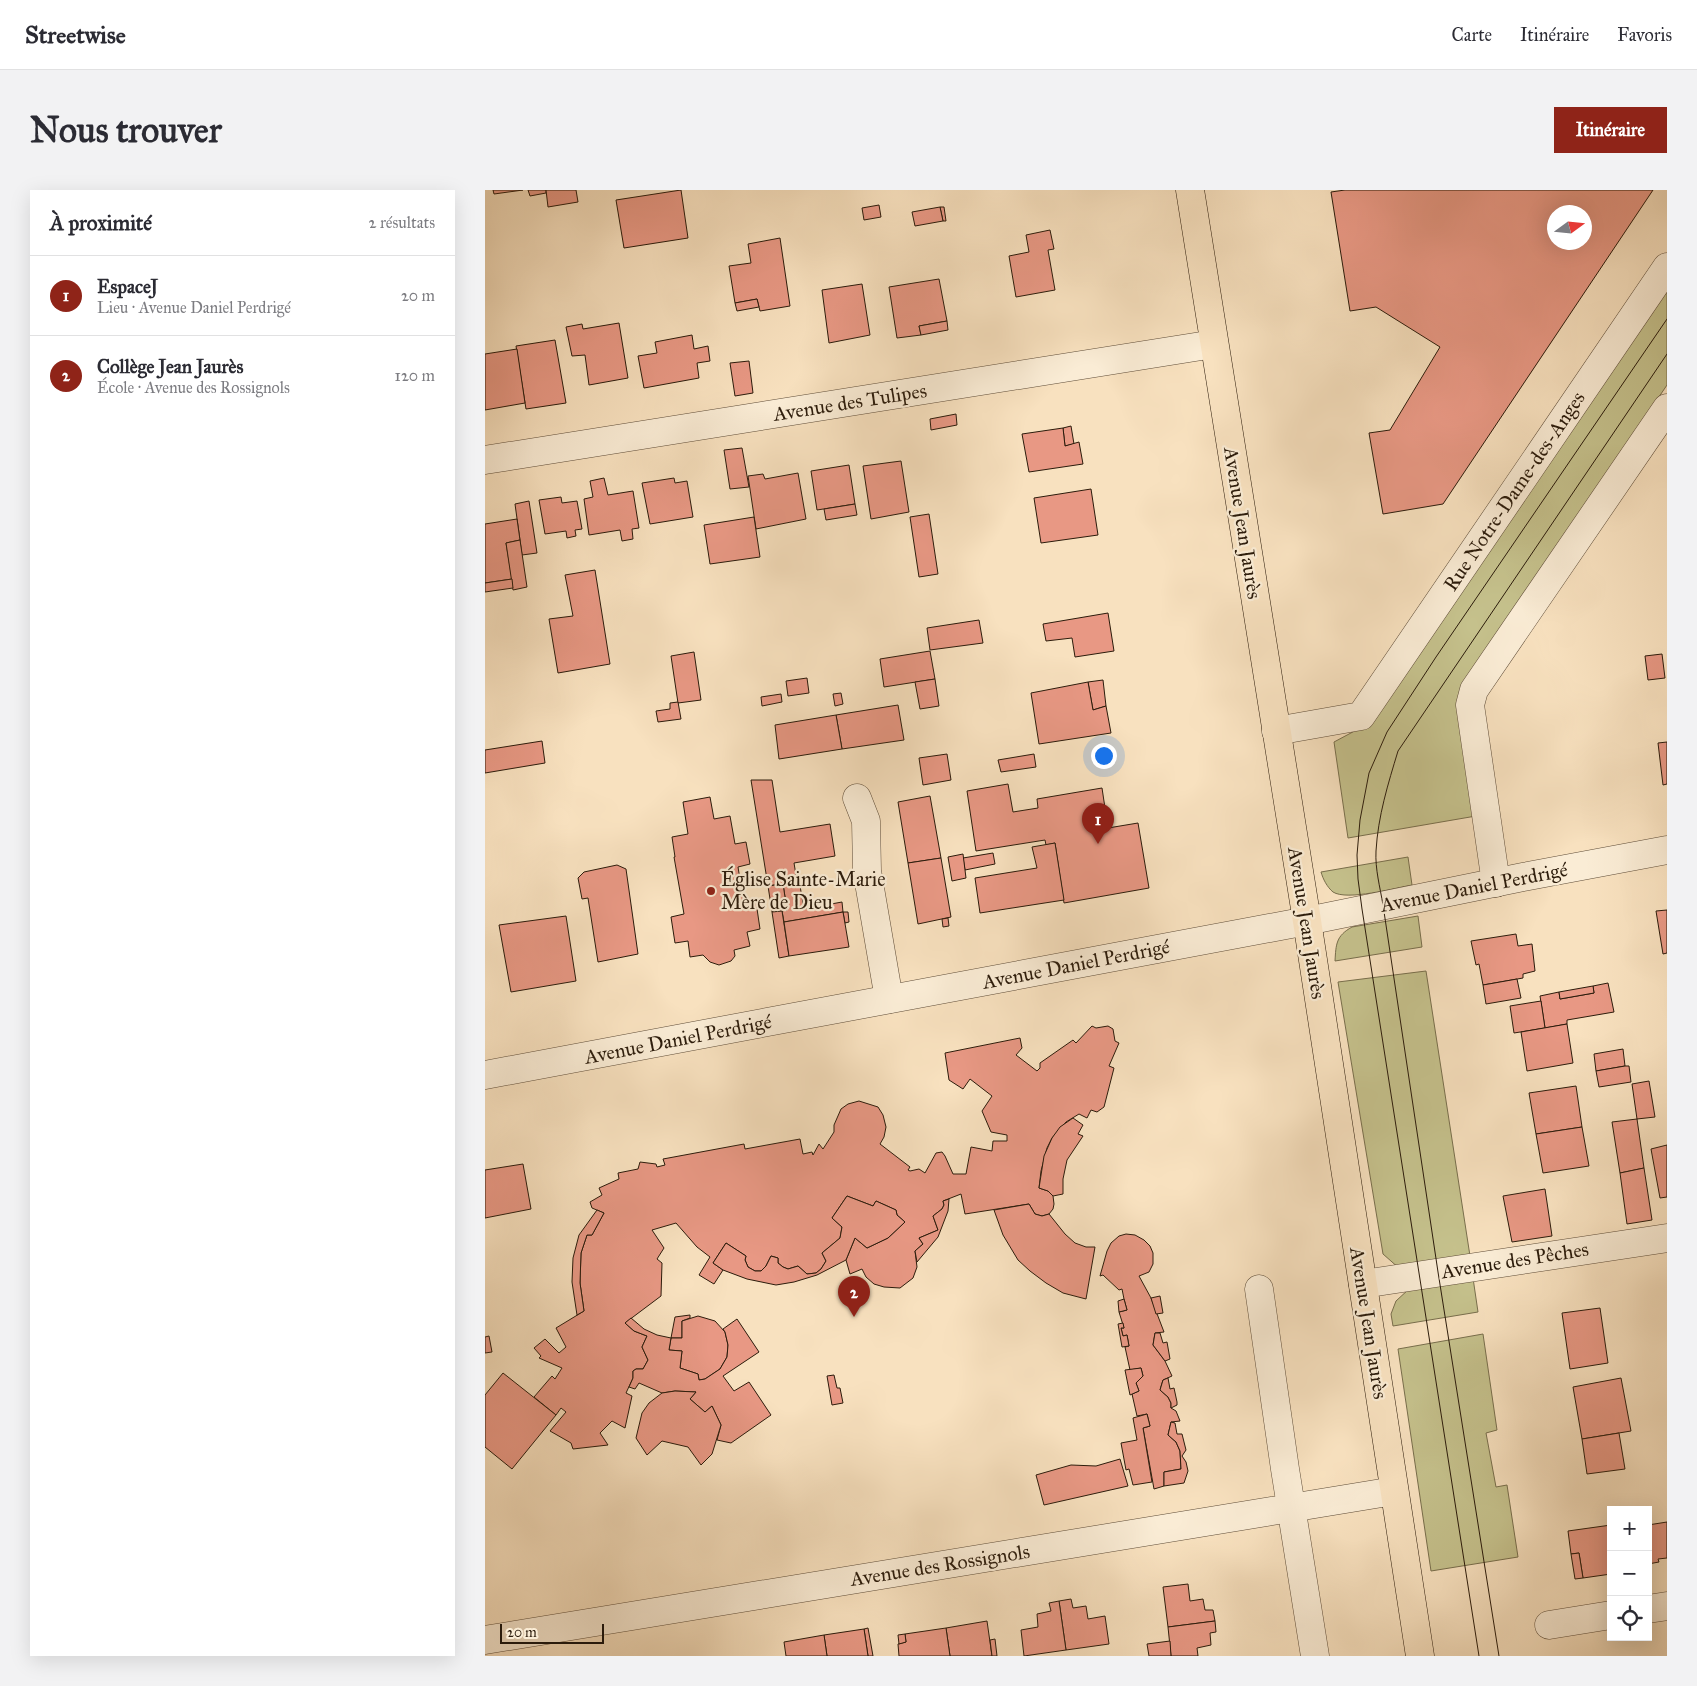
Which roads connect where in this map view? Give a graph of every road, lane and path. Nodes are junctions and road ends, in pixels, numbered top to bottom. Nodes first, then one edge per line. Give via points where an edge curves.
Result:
1 (1190, 190) edge
2 (1667, 266) edge
3 (1215, 344) junction
4 (1667, 408) edge
5 (1658, 439) edge
6 (485, 460) edge
7 (1276, 731) junction
8 (857, 798) dead end
9 (1667, 850) edge
10 (1496, 882) junction
11 (1307, 920) junction
12 (889, 999) junction
13 (485, 1075) edge
14 (1667, 1238) edge
15 (1363, 1284) junction
16 (1259, 1289) dead end
17 (1394, 1492) junction
18 (1292, 1508) junction
19 (1667, 1606) edge
20 (1652, 1608) edge
21 (1607, 1616) edge
22 (1549, 1625) dead end
23 (485, 1640) edge
24 (1315, 1656) edge
25 (1420, 1656) edge

1 - 3 main road, Avenue Jean Jaurès
2 - 7 street, Rue Notre-Dame-des-Anges via 1361,716
3 - 6 street, Avenue des Tulipes
3 - 7 main road, Avenue Jean Jaurès
4 - 5 street
5 - 10 street via 1474,690 1470,705
7 - 11 main road, Avenue Jean Jaurès
8 - 12 street via 866,821 867,871
9 - 10 street, Avenue Daniel Perdrigé
10 - 11 street, Avenue Daniel Perdrigé
11 - 12 street, Avenue Daniel Perdrigé
11 - 15 main road, Avenue Jean Jaurès
12 - 13 street, Avenue Daniel Perdrigé
14 - 15 street, Avenue des Pêches
15 - 17 main road, Avenue Jean Jaurès
16 - 18 street
17 - 18 street, Avenue des Rossignols
17 - 25 main road, Avenue Jean Jaurès
18 - 23 street, Avenue des Rossignols
18 - 24 street
19 - 20 street
21 - 22 street

